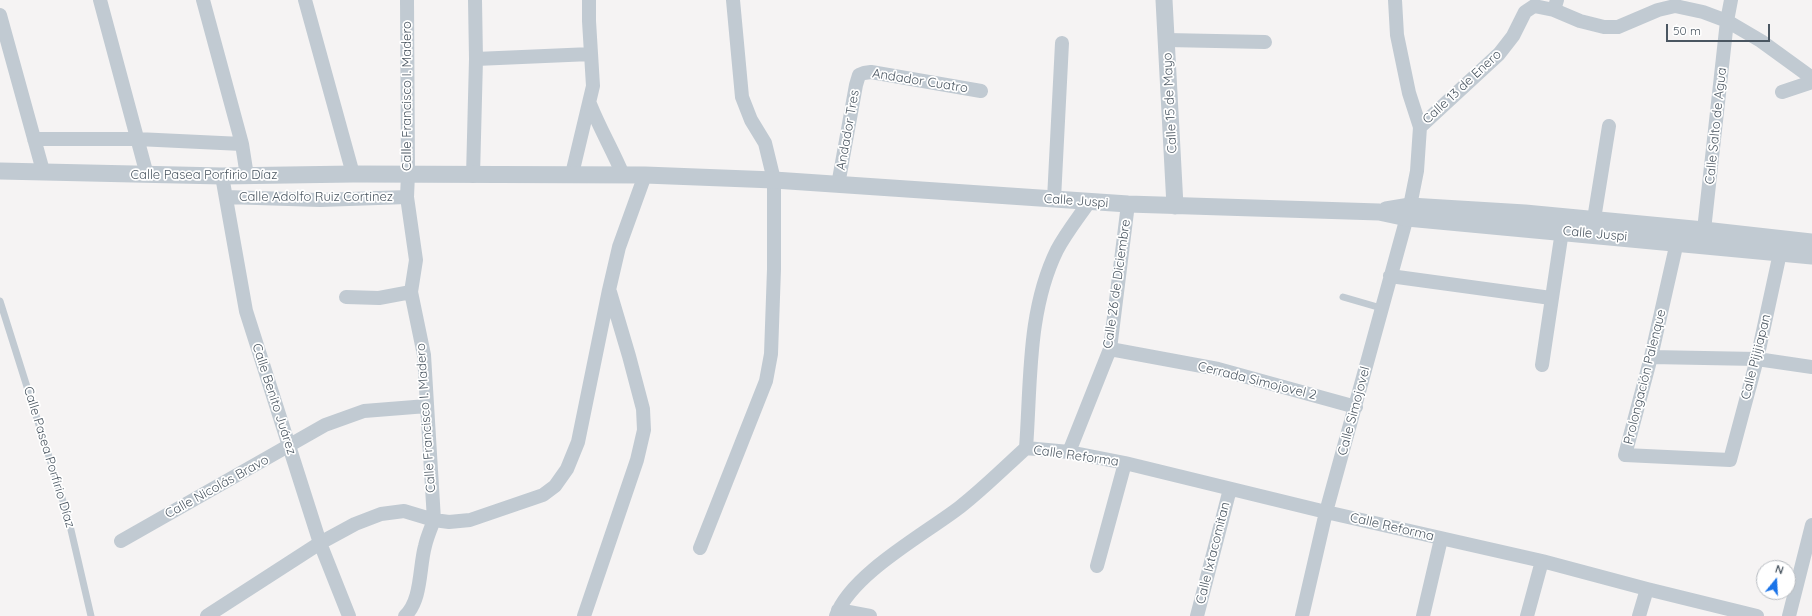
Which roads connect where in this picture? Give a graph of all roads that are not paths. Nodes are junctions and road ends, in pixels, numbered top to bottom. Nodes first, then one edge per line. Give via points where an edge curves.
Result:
1 (100, 0) edge
2 (203, 0) edge
3 (305, 0) edge
4 (407, 0) edge
5 (475, 0) edge
6 (590, 0) edge
7 (734, 0) edge
8 (1164, 0) edge
9 (1395, 0) edge
10 (1731, 0) edge
11 (1555, 5) edge
12 (0, 15) edge
13 (1727, 21) junction
14 (1167, 40) junction
15 (1265, 42) dead end
16 (1062, 43) dead end
17 (591, 54) junction
18 (476, 59) junction
19 (859, 75) joint
20 (1812, 78) edge
21 (1812, 82) edge
22 (981, 91) dead end
23 (1782, 92) dead end
24 (590, 104) junction
25 (1420, 126) junction
26 (1609, 126) dead end
27 (34, 139) junction
28 (137, 139) junction
29 (242, 144) junction
30 (0, 171) edge
31 (43, 171) junction
32 (353, 174) junction
33 (408, 174) junction
34 (572, 174) junction
35 (148, 175) junction
36 (623, 175) junction
37 (645, 175) junction
38 (222, 176) junction
39 (247, 176) junction
40 (473, 176) junction
41 (774, 180) junction
42 (838, 184) junction
43 (226, 197) junction
44 (407, 197) junction
45 (1054, 199) junction
46 (1089, 202) junction
47 (1128, 204) junction
48 (1175, 206) junction
49 (1409, 212) junction
50 (1594, 219) junction
51 (1704, 230) junction
52 (1562, 231) junction
53 (1677, 242) junction
54 (1812, 242) edge
55 (1780, 253) junction
56 (1812, 256) edge
57 (1390, 276) junction
58 (609, 290) junction
59 (411, 292) junction
60 (346, 297) dead end
61 (1343, 297) dead end
62 (1551, 298) junction
63 (0, 300) edge
64 (1381, 308) junction
65 (1110, 349) junction
66 (1651, 356) junction
67 (1757, 359) junction
68 (1542, 365) dead end
69 (1812, 368) edge
70 (427, 406) junction
71 (1356, 407) junction
72 (289, 447) junction
73 (1026, 448) junction
74 (1069, 452) junction
75 (1730, 460) joint
76 (1125, 463) junction
77 (1230, 490) junction
78 (1326, 512) junction
79 (434, 520) junction
80 (1812, 525) edge
81 (1441, 539) junction
82 (121, 541) dead end
83 (320, 543) junction
84 (700, 548) dead end
85 (1542, 561) junction
86 (1097, 566) dead end
87 (1647, 589) junction
88 (837, 613) edge
89 (91, 616) edge
90 (207, 616) edge
91 (349, 616) edge
92 (405, 616) edge
93 (584, 616) edge
94 (870, 616) edge
95 (1197, 616) edge
96 (1302, 616) edge
97 (1423, 616) edge
98 (1527, 616) edge
99 (1639, 616) edge
100 (1757, 616) edge
101 (1790, 616) edge

1 - 28 street
2 - 29 street
3 - 32 street
4 - 33 street, Calle Francisco I. Madero
5 - 18 street
6 - 17 street
7 - 41 street via 742,97 751,120 765,143
8 - 14 street, Calle 15 de Mayo
9 - 25 street via 1397,35 1409,93
10 - 13 street, Calle Salto de Agua
11 - 13 street, Calle 13 de Enero via 1580,21 1604,27 1618,27 1658,10 1675,6
11 - 25 street, Calle 13 de Enero via 1534,6 1525,12 1513,36 1499,54
12 - 27 street
13 - 20 street, Calle 13 de Enero via 1761,41
13 - 51 street, Calle Salto de Agua
14 - 15 street
14 - 48 street, Calle 15 de Mayo
16 - 45 street
17 - 18 street
17 - 24 street via 593,86
18 - 40 street
19 - 22 street, Andador Cuatro via 871,72
19 - 42 street, Andador Tres
21 - 23 street
24 - 34 street
24 - 36 street
25 - 49 street, Calle Simojovel via 1417,171
26 - 50 street
27 - 28 street
27 - 31 street
28 - 29 street
28 - 35 street
29 - 39 street
30 - 31 street, Calle Pasea Porfirio Díaz
31 - 35 street, Calle Pasea Porfirio Díaz
32 - 33 street, Calle Pasea Porfirio Díaz
32 - 39 street, Calle Pasea Porfirio Díaz
33 - 40 street, Calle Pasea Porfirio Díaz
33 - 44 street, Calle Francisco I. Madero
34 - 36 street, Calle Juspi
34 - 40 street, Calle Pasea Porfirio Díaz
35 - 38 street, Calle Pasea Porfirio Díaz
36 - 37 street, Calle Juspi
37 - 41 street, Calle Juspi
37 - 58 street via 620,247
38 - 39 street, Calle Pasea Porfirio Díaz
38 - 43 street, Calle Benito Juárez
41 - 42 street, Calle Juspi
41 - 84 street via 771,354 766,381
42 - 45 street, Calle Juspi
43 - 44 street, Calle Adolfo Ruiz Cortinez via 320,200
43 - 72 street, Calle Benito Juárez via 246,311
44 - 59 street, Calle Francisco I. Madero via 416,260
45 - 46 street, Calle Juspi
46 - 47 street, Calle Juspi
46 - 73 street via 1058,250 1037,310
47 - 48 street, Calle Juspi
47 - 65 street, Calle 26 de Diciembre
48 - 49 street, Calle Juspi
49 - 50 street, Calle Juspi
49 - 52 street, Calle Juspi
49 - 57 street, Calle Simojovel
50 - 51 street, Calle Juspi
51 - 54 street, Calle Juspi
52 - 53 street, Calle Juspi
52 - 62 street
53 - 55 street, Calle Juspi
53 - 66 street, Prolongación Palenque
55 - 56 street, Calle Juspi
55 - 67 street, Calle Pijijiapan
57 - 62 street
57 - 64 street, Calle Simojovel
58 - 79 street via 578,442 567,469 555,486 542,494 470,520
58 - 93 street via 629,356 642,409 644,430 637,460
59 - 60 street via 379,298
59 - 70 street, Calle Francisco I. Madero via 424,355
61 - 64 lane
62 - 68 street
63 - 89 lane, Calle Pasea Porfirio Díaz via 68,517
64 - 71 street, Calle Simojovel
65 - 71 street, Cerrada Simojovel 2 via 1218,369
65 - 74 street, Calle 26 de Diciembre
66 - 67 street
66 - 75 street, Prolongación Palenque via 1625,456
67 - 69 street
67 - 75 street, Calle Pijijiapan
70 - 72 street, Calle Nicolás Bravo via 364,411 325,425
70 - 79 street, Calle Francisco I. Madero
71 - 78 street, Calle Simojovel
72 - 82 street, Calle Nicolás Bravo
72 - 83 street, Calle Benito Juárez
73 - 74 street, Calle Reforma
73 - 88 street via 960,507 860,582
74 - 76 street, Calle Reforma
76 - 77 street, Calle Reforma
76 - 86 street
77 - 78 street, Calle Reforma
77 - 95 street, Calle Ixtacomitan
78 - 81 street, Calle Reforma
78 - 96 street, Calle Simojovel
79 - 83 street via 404,511 381,514 355,524
79 - 92 street, Calle Francisco I. Madero via 425,545 415,598
80 - 101 street
81 - 85 street, Calle Reforma
81 - 97 street
83 - 90 street
83 - 91 street, Calle Benito Juárez
85 - 87 street, Calle Reforma
85 - 98 street
87 - 99 street
87 - 100 street, Calle Reforma
88 - 94 street

